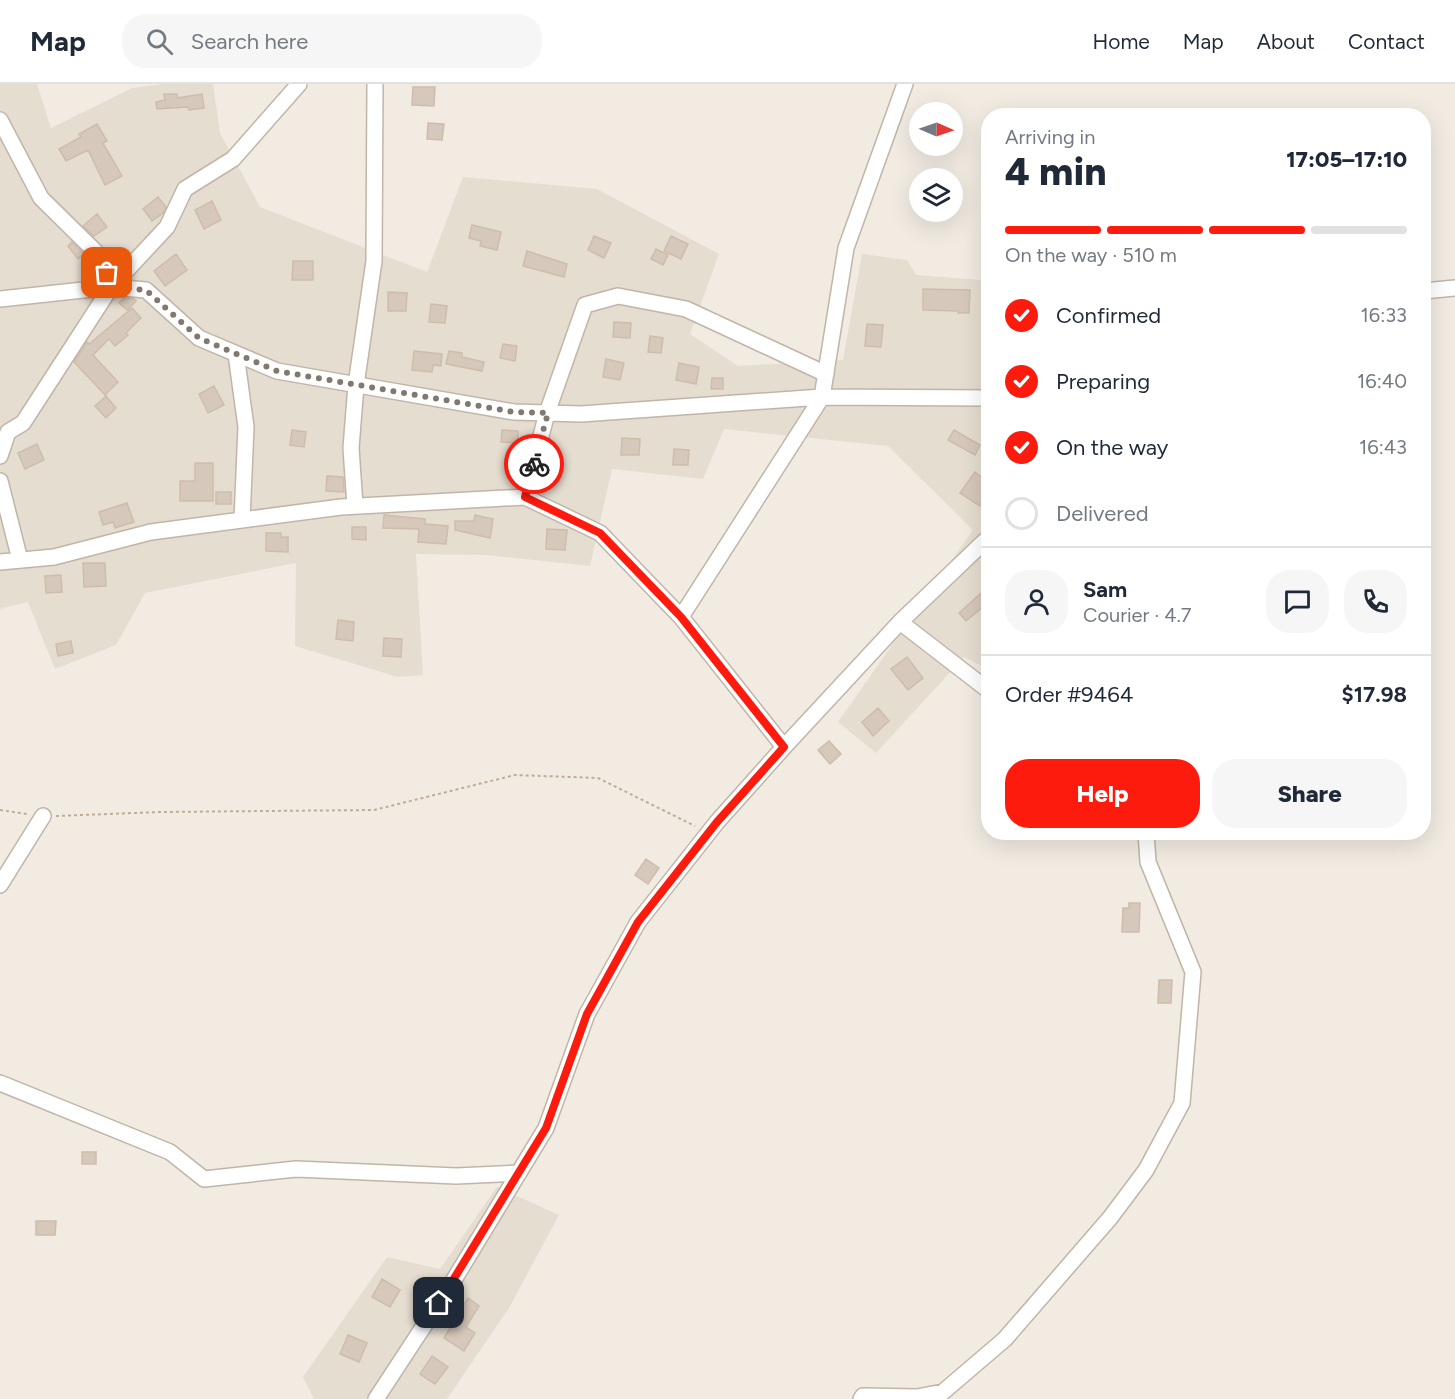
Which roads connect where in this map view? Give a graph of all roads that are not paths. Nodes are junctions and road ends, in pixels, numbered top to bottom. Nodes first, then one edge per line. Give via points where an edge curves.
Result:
1 (299, 84) edge
2 (375, 84) edge
3 (905, 84) edge
4 (0, 120) edge
5 (111, 287) junction
6 (1455, 288) edge
7 (1431, 290) edge
8 (0, 299) edge
9 (236, 354) junction
10 (826, 374) junction
11 (356, 385) junction
12 (822, 398) junction
13 (981, 398) edge
14 (548, 413) junction
15 (4, 431) edge
16 (0, 456) edge
17 (0, 481) edge
18 (525, 497) junction
19 (356, 506) junction
20 (243, 520) junction
21 (981, 545) edge
22 (20, 560) junction
23 (0, 562) edge
24 (681, 617) junction
25 (900, 622) junction
26 (981, 685) edge
27 (784, 747) junction
28 (43, 816) road end
29 (1147, 840) edge
30 (0, 885) edge
31 (0, 1083) edge
32 (519, 1173) junction
33 (376, 1399) edge
34 (861, 1399) edge

1 - 5 street via 233,159 185,189 167,227
2 - 11 street via 374,261
3 - 10 street via 846,248
4 - 5 street via 41,198 103,259
5 - 8 street
5 - 9 street via 146,290 199,338
5 - 15 street via 23,423
6 - 7 street
9 - 11 street via 277,371
9 - 20 street via 246,426
10 - 12 street
10 - 14 street via 686,309 618,297 585,305
11 - 14 street via 514,412
11 - 19 street via 351,448
12 - 13 street
12 - 14 street
12 - 24 street
14 - 18 street
15 - 16 street
17 - 22 street
18 - 19 street
18 - 24 street via 600,533
19 - 20 street
20 - 22 street via 151,532 54,557
21 - 25 street
22 - 23 street
24 - 27 street
25 - 26 street
25 - 27 street
27 - 32 street via 708,833 638,922 587,1014 546,1128
28 - 30 street
29 - 34 street via 1148,862 1193,972 1182,1103 1146,1170 1110,1218 1005,1339 944,1392
31 - 32 street via 170,1152 204,1179 296,1169 456,1176
32 - 33 street

